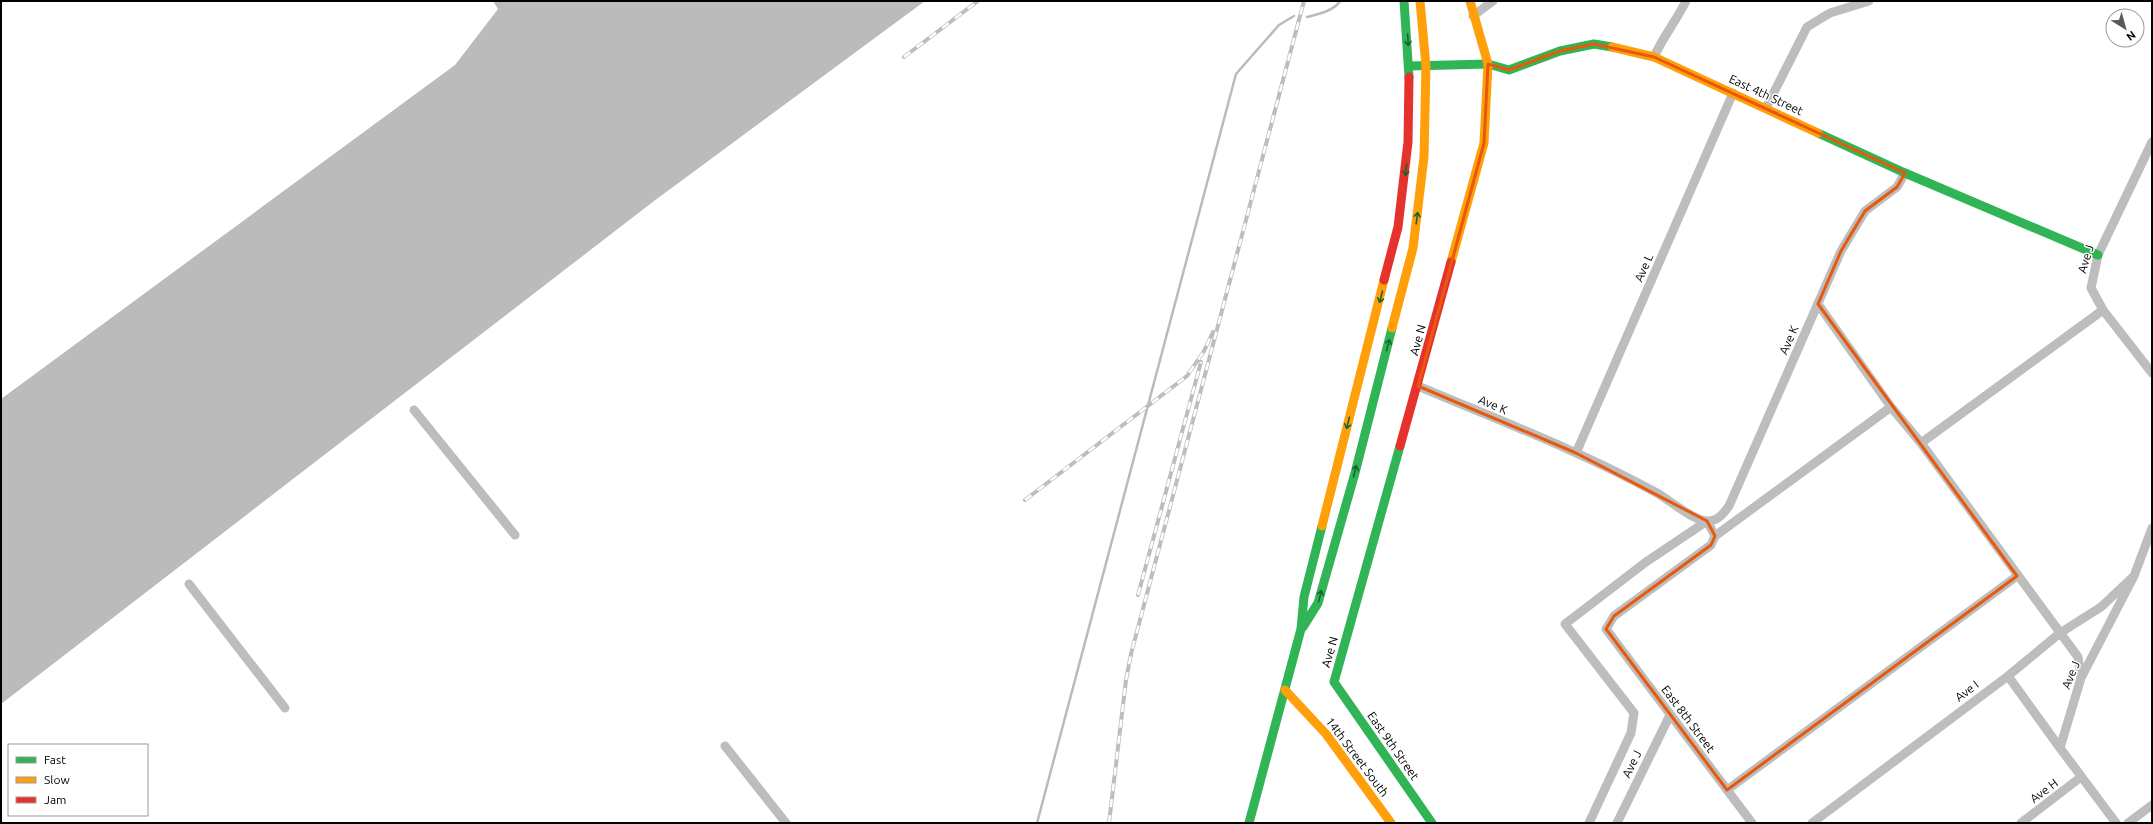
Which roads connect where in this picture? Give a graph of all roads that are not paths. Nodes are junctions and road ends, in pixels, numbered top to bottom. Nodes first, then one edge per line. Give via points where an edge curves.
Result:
1 (1404, 1) edge
2 (1420, 1) edge
3 (1470, 1) edge
4 (1493, 1) edge
5 (1686, 1) edge
6 (1869, 1) edge
7 (1473, 16) junction
8 (1654, 57) junction
9 (1488, 64) junction
10 (1409, 66) junction
11 (1426, 66) junction
12 (1733, 93) junction
13 (1766, 108) junction
14 (2152, 142) edge
15 (1905, 173) junction
16 (2098, 256) junction
17 (1818, 304) junction
18 (2103, 310) junction
19 (2152, 373) edge
20 (1418, 386) junction
21 (1891, 407) junction
22 (414, 410) dead end
23 (1921, 443) junction
24 (1576, 453) junction
25 (1707, 521) junction
26 (2152, 528) edge
27 (515, 534) dead end
28 (1715, 536) junction
29 (2017, 576) junction
30 (2134, 576) junction
31 (189, 584) dead end
32 (1301, 629) junction
33 (2060, 633) junction
34 (2008, 676) junction
35 (2081, 678) junction
36 (1334, 682) joint
37 (1285, 690) junction
38 (285, 708) dead end
39 (1670, 715) junction
40 (725, 746) dead end
41 (2060, 748) junction
42 (2081, 777) junction
43 (1727, 790) junction
44 (2152, 805) edge
45 (786, 823) edge
46 (1250, 823) edge
47 (1391, 823) edge
48 (1432, 823) edge
49 (1589, 823) edge
50 (1617, 823) edge
51 (1752, 823) edge
52 (1812, 823) edge
53 (2021, 823) edge
54 (2116, 823) edge
55 (2128, 823) edge

1 -> 10 street
2 - 11 street
3 - 7 street, Ave N
4 - 7 street
5 - 8 street via 1676,21 1662,37
6 - 13 street via 1830,13 1807,27
7 - 9 street, Ave N
8 - 9 street, East 4th Street via 1594,44 1560,51 1509,70
8 - 12 street, East 4th Street
9 - 11 street, East 4th Street
9 - 20 street, Ave N via 1484,143
10 - 11 street, East 4th Street
10 -> 32 street via 1408,142 1396,233 1304,597
32 -> 11 street via 1318,603 1413,248 1424,158
12 - 13 street, East 4th Street
12 - 24 street, Ave L
13 - 15 street, East 4th Street
14 - 16 street, Ave J
15 - 16 street, East 4th Street
15 - 17 street, Ave K via 1897,187 1865,211 1841,251
16 - 18 street, Ave J via 2091,288
17 - 21 street
17 - 25 street, Ave K via 1729,506 1720,518
18 - 19 street, Ave J
18 - 23 street
20 - 24 street, Ave K
20 - 36 street, Ave N
21 - 23 street
21 - 28 street
22 - 27 street
23 - 29 street
24 - 25 street, Ave K via 1657,493 1696,518
25 - 28 street
25 - 49 street, Ave K via 1646,562 1565,624 1634,713 1631,732
26 - 30 street, Ave J
28 - 39 street, East 8th Street via 1711,545 1614,616 1606,629
29 - 33 street
29 - 43 street
30 - 33 street, Ave I via 2101,607
30 - 35 street, Ave J
31 - 38 street
32 - 37 street
33 - 34 street, Ave I
33 - 35 street via 2078,657
34 - 41 street
34 - 52 street, Ave I
35 - 41 street, Ave J
36 - 48 street, East 9th Street
37 - 46 street
37 - 47 street, 14th Street South via 1326,734
39 - 43 street, East 8th Street
39 - 50 street, Ave J
40 - 45 street
41 - 42 street
42 - 53 street, Ave H
42 - 54 street
43 - 51 street, East 8th Street
44 - 55 street

